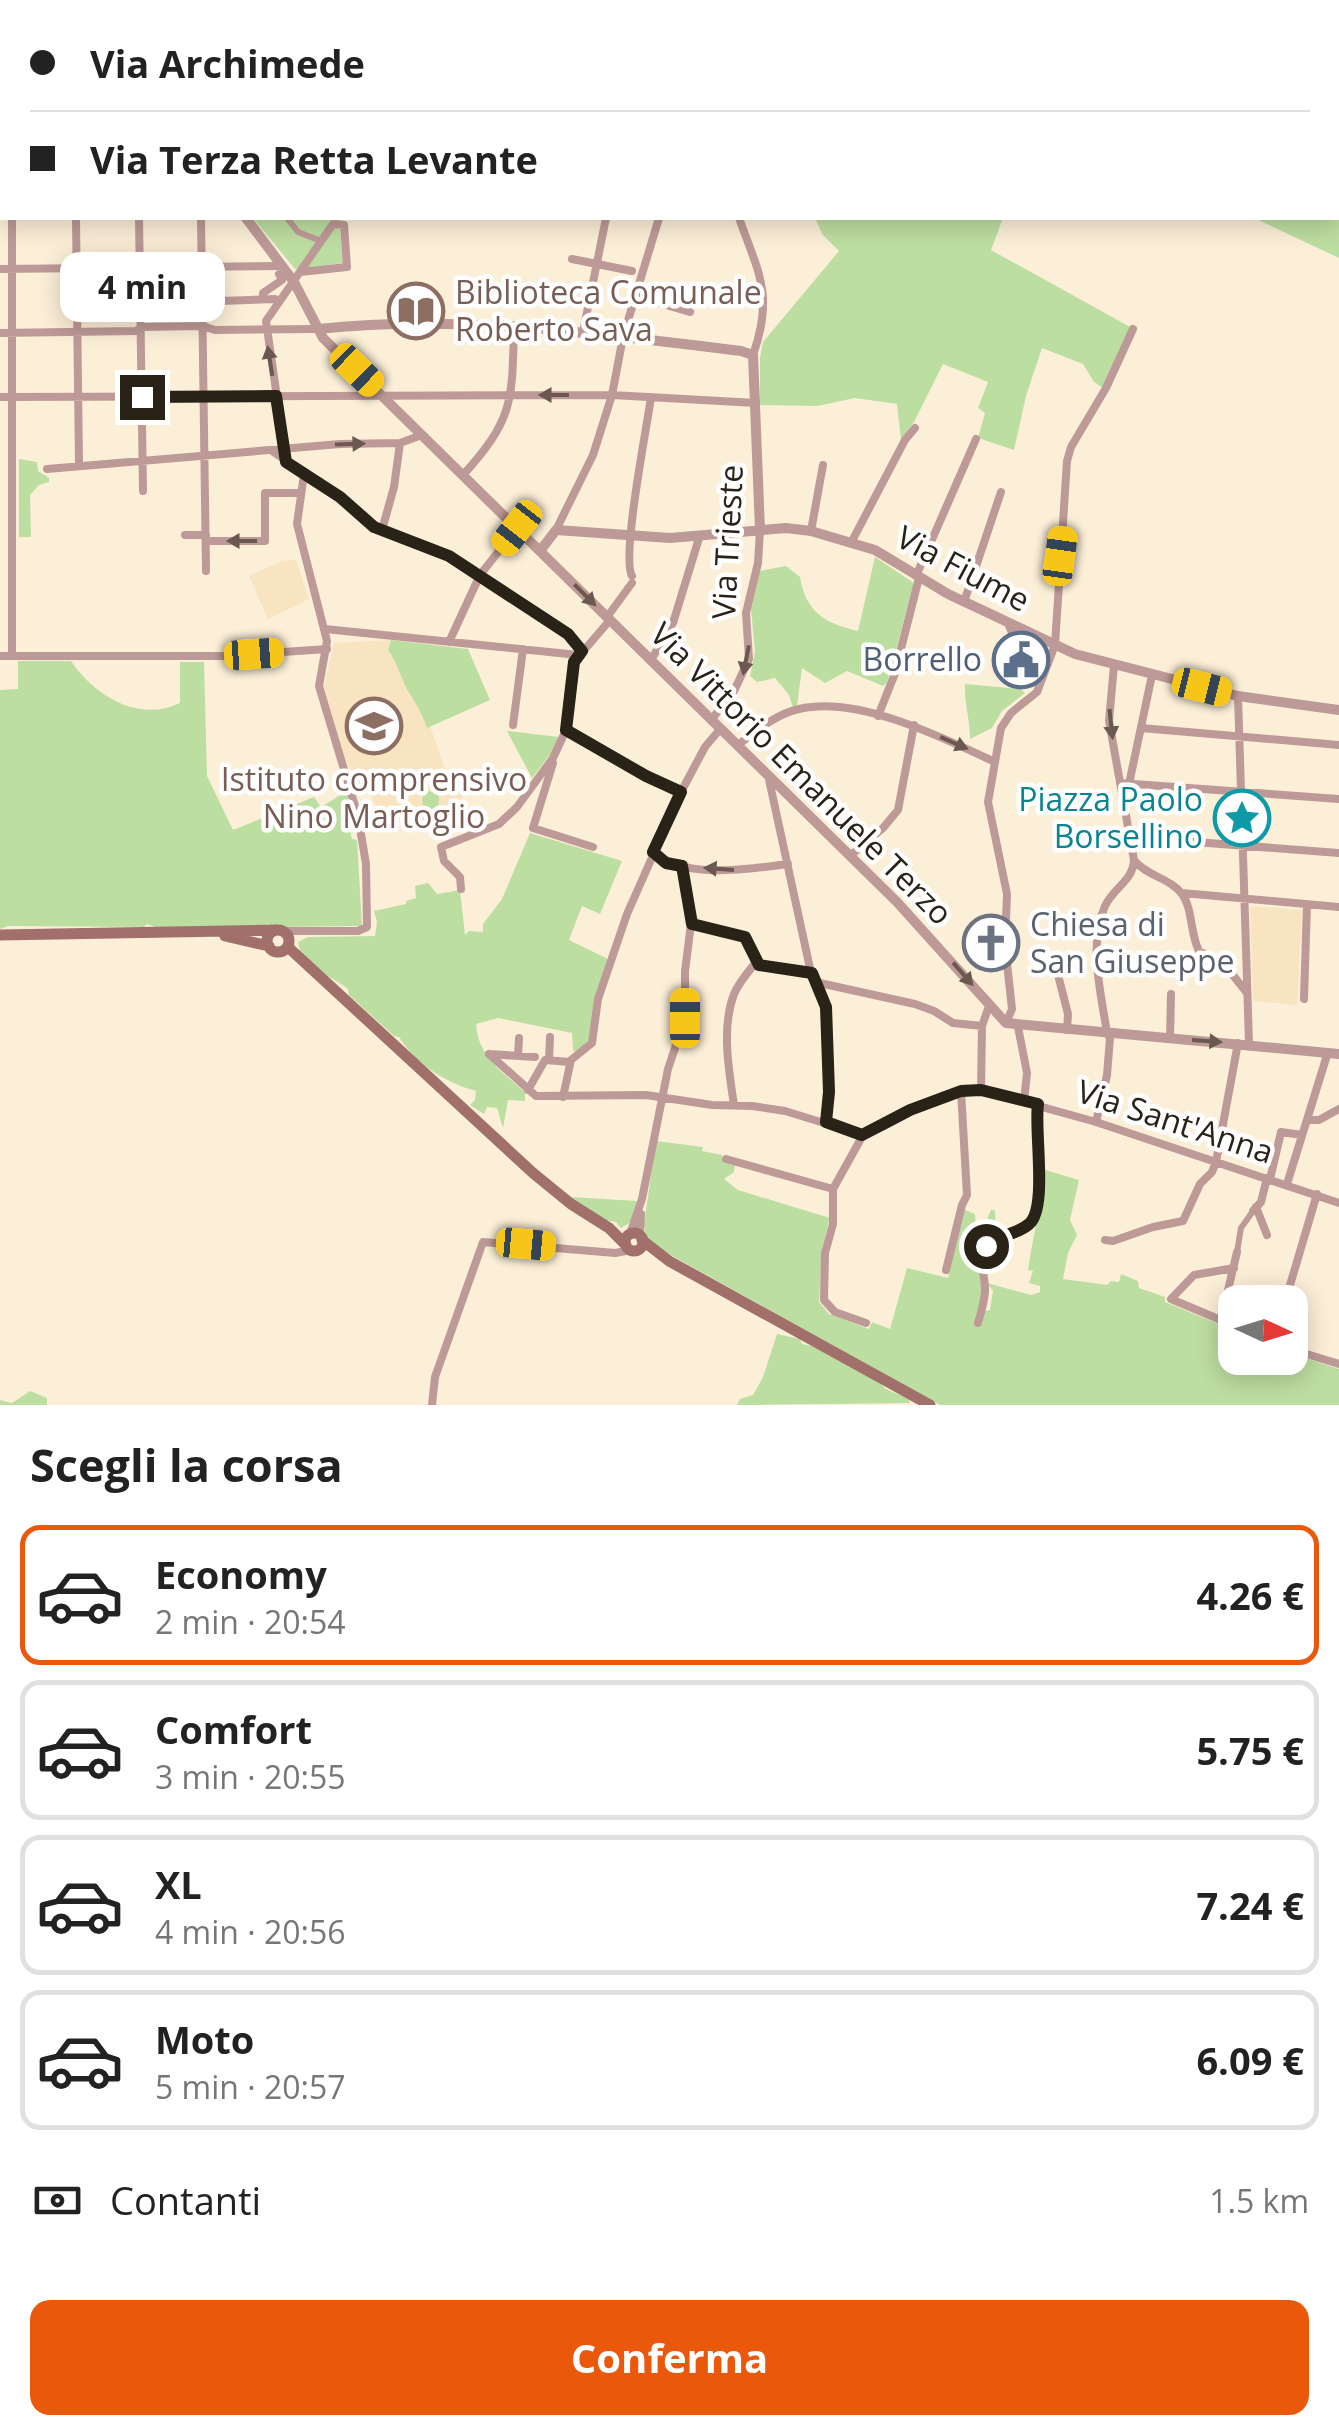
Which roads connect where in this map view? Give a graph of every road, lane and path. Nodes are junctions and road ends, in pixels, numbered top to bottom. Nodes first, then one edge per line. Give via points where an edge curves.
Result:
1 (12, 220) edge
2 (76, 220) edge
3 (139, 220) edge
4 (201, 220) edge
5 (247, 220) edge
6 (289, 220) edge
7 (606, 220) edge
8 (658, 220) edge
9 (739, 220) edge
10 (344, 221) edge
11 (321, 241) junction
12 (572, 259) dead end
13 (597, 264) junction
14 (76, 268) junction
15 (140, 268) junction
16 (201, 268) junction
17 (278, 268) junction
18 (0, 269) edge
19 (12, 269) junction
20 (632, 271) dead end
21 (298, 277) junction
22 (635, 296) junction
23 (262, 299) junction
24 (221, 301) dead end
25 (279, 302) junction
26 (690, 312) dead end
27 (514, 325) junction
28 (202, 326) junction
29 (265, 329) junction
30 (318, 329) junction
31 (1133, 329) dead end
32 (139, 331) junction
33 (77, 332) junction
34 (584, 332) junction
35 (0, 333) edge
36 (12, 333) junction
37 (623, 337) junction
38 (753, 355) junction
39 (512, 395) junction
40 (612, 395) junction
41 (0, 396) edge
42 (14, 396) junction
43 (203, 396) junction
44 (276, 396) junction
45 (78, 397) junction
46 (142, 397) junction
47 (384, 397) junction
48 (651, 397) junction
49 (756, 403) junction
50 (915, 428) dead end
51 (422, 436) junction
52 (976, 439) dead end
53 (400, 443) junction
54 (284, 450) junction
55 (272, 451) junction
56 (204, 458) junction
57 (142, 462) junction
58 (286, 462) junction
59 (79, 466) junction
60 (823, 466) dead end
61 (47, 469) dead end
62 (0, 471) edge
63 (13, 471) junction
64 (304, 474) junction
65 (463, 475) junction
66 (143, 491) dead end
67 (1002, 492) dead end
68 (301, 494) junction
69 (517, 528) junction
70 (382, 530) junction
71 (556, 530) junction
72 (760, 530) junction
73 (811, 531) junction
74 (186, 535) dead end
75 (700, 535) junction
76 (631, 537) junction
77 (206, 538) junction
78 (852, 541) junction
79 (540, 551) junction
80 (206, 571) dead end
81 (480, 575) junction
82 (918, 577) junction
83 (964, 602) junction
84 (609, 619) junction
85 (1008, 623) junction
86 (325, 629) junction
87 (449, 642) junction
88 (1055, 645) junction
89 (327, 649) junction
90 (523, 649) junction
91 (580, 653) junction
92 (0, 656) edge
93 (12, 656) junction
94 (651, 660) junction
95 (1048, 664) junction
96 (1114, 665) junction
97 (1152, 675) junction
98 (1238, 696) junction
99 (1339, 710) edge
100 (878, 716) junction
101 (717, 724) junction
102 (513, 725) dead end
103 (914, 725) junction
104 (1142, 728) junction
105 (566, 730) junction
106 (1239, 737) junction
107 (738, 745) junction
108 (1339, 745) edge
109 (554, 758) junction
110 (993, 760) junction
111 (768, 774) junction
112 (1126, 783) junction
113 (1241, 791) junction
114 (681, 792) junction
115 (1339, 799) edge
116 (1130, 837) junction
117 (1242, 846) junction
118 (593, 847) dead end
119 (653, 852) junction
120 (1339, 854) edge
121 (851, 855) junction
122 (1134, 860) junction
123 (788, 864) junction
124 (682, 866) junction
125 (462, 889) dead end
126 (1182, 893) junction
127 (1244, 899) junction
128 (1308, 904) junction
129 (1339, 907) edge
130 (692, 924) junction
131 (279, 930) junction
132 (316, 931) junction
133 (196, 933) junction
134 (0, 936) edge
135 (282, 947) junction
136 (757, 962) junction
137 (1057, 970) dead end
138 (813, 978) junction
139 (1247, 993) junction
140 (1172, 994) dead end
141 (1304, 999) dead end
142 (989, 1006) junction
143 (1006, 1024) junction
144 (982, 1026) junction
145 (1018, 1026) junction
146 (1067, 1030) junction
147 (1107, 1033) junction
148 (550, 1037) dead end
149 (519, 1038) dead end
150 (1170, 1038) junction
151 (1243, 1044) junction
152 (1334, 1053) edge
153 (518, 1056) junction
154 (535, 1057) dead end
155 (549, 1060) junction
156 (570, 1062) junction
157 (528, 1090) junction
158 (981, 1090) junction
159 (961, 1091) junction
160 (563, 1097) junction
161 (662, 1098) junction
162 (1024, 1101) junction
163 (1038, 1104) junction
164 (734, 1105) junction
165 (1339, 1108) edge
166 (1307, 1120) junction
167 (826, 1122) junction
168 (1096, 1122) junction
169 (1302, 1134) junction
170 (862, 1135) junction
171 (726, 1159) dead end
172 (1216, 1162) junction
173 (1269, 1178) junction
174 (1288, 1184) junction
175 (833, 1188) junction
176 (1316, 1194) junction
177 (1339, 1203) edge
178 (1254, 1209) junction
179 (1267, 1235) dead end
180 (1105, 1240) dead end
181 (632, 1242) junction
182 (1237, 1252) joint
183 (1234, 1268) junction
184 (946, 1270) dead end
185 (1230, 1285) edge
186 (1290, 1285) edge
187 (1218, 1319) edge
188 (866, 1323) dead end
189 (978, 1323) dead end
190 (1308, 1354) edge
191 (1339, 1364) edge
192 (432, 1405) edge
193 (930, 1405) edge

1 - 19 street
2 - 14 street
3 - 15 street
4 - 16 street
5 - 17 street, Via Vittorio Emanuele Terzo
6 - 11 street via 298,232
7 - 13 street
8 - 22 street
9 - 38 street via 765,290
10 - 11 street
10 - 21 street via 347,267
11 - 21 street
12 - 13 street
13 - 20 street
13 - 34 street
14 - 15 street
14 - 19 street
14 - 33 street
15 - 16 street
15 - 32 street
16 - 17 street
16 - 28 street
17 - 21 street, Via Vittorio Emanuele Terzo
17 - 23 street via 282,280
18 - 19 street
19 - 36 street
21 - 25 street
21 - 30 street, Via Vittorio Emanuele Terzo
22 - 26 street
22 - 37 street
23 - 24 street
23 - 25 street
25 - 29 street
27 - 30 street
27 - 34 street
27 - 39 street
28 - 29 street
28 - 32 street
28 - 43 street
29 - 30 street
44 -> 29 street
30 - 47 street, Via Vittorio Emanuele Terzo
31 - 88 street via 1071,447
32 - 33 street
32 - 46 street
33 - 36 street
33 - 45 street
34 - 37 street
35 - 36 street
36 - 42 street
37 - 38 street
37 - 40 street
38 - 49 street, Via Trieste
40 -> 39 street
39 - 47 street
39 - 65 street via 488,446
40 - 48 street
40 - 71 street via 593,455
41 - 42 street
42 - 45 street
42 - 63 street
43 - 44 street
43 - 46 street
43 - 56 street
44 - 47 street
44 - 54 street
45 - 46 street
45 - 59 street
46 - 57 street
47 - 51 street, Via Vittorio Emanuele Terzo
48 - 49 street
48 - 76 street
49 - 72 street, Via Trieste
50 - 78 street
51 - 53 street
51 - 65 street, Via Vittorio Emanuele Terzo
52 - 82 street
54 -> 53 street
53 - 70 street
54 - 55 street
54 - 58 street
55 - 56 street
55 - 58 street
56 - 57 street
56 - 77 street
57 - 59 street
57 - 66 street
58 - 64 street
59 - 61 street
60 - 73 street
62 - 63 street
63 - 93 street
64 - 68 street
64 - 70 street
65 - 69 street, Via Vittorio Emanuele Terzo
67 - 83 street
68 -> 77 street via 265,493 265,541
68 - 86 street via 298,524
69 - 79 street, Via Vittorio Emanuele Terzo
69 - 81 street
70 - 81 street
71 - 76 street, Via Fiume
71 - 79 street
72 - 73 street, Via Fiume
72 - 75 street, Via Fiume
72 -> 101 street, Via Trieste via 746,612 750,660
73 - 78 street, Via Fiume
74 - 77 street
75 - 76 street, Via Fiume
75 - 94 street via 673,623
76 - 84 street via 632,580
77 - 80 street
78 - 82 street, Via Fiume
79 -> 84 street, Via Vittorio Emanuele Terzo
81 - 87 street
81 - 91 street via 568,634
82 - 83 street, Via Fiume
82 - 100 street
83 - 85 street, Via Fiume
84 - 91 street
84 - 94 street, Via Vittorio Emanuele Terzo
85 - 88 street, Via Fiume
85 - 95 street via 1018,650
86 - 87 street
86 - 89 street
87 - 90 street
88 - 95 street
88 - 96 street, Via Fiume
89 - 93 street
89 - 132 street via 319,686 358,816 367,927
90 - 91 street
90 - 102 street
91 - 105 street
92 - 93 street
94 - 101 street, Via Vittorio Emanuele Terzo
95 - 110 street via 1036,692 1005,720
96 - 97 street, Via Fiume
96 -> 112 street via 1108,717
97 - 98 street, Via Fiume
97 - 104 street
98 - 99 street, Via Fiume
98 - 106 street
100 - 103 street
100 - 107 street via 798,709
101 - 107 street, Via Vittorio Emanuele Terzo
101 - 114 street, Via Trieste
103 -> 110 street
103 - 121 street via 898,810
104 - 106 street
104 - 112 street
105 - 109 street
105 - 114 street
106 - 108 street
106 - 113 street
107 - 111 street, Via Vittorio Emanuele Terzo
109 - 118 street via 533,828
109 - 125 street via 499,824 442,848
110 - 143 street via 988,802 1007,894 1012,1009
111 - 121 street, Via Vittorio Emanuele Terzo
111 - 123 street
112 - 113 street
112 - 116 street
113 - 115 street
113 - 117 street
114 - 119 street, Via Trieste
116 - 117 street
116 - 122 street
117 - 120 street
117 - 127 street
119 - 124 street
119 - 156 street, Via Trieste via 598,999 596,1035
121 -> 142 street, Via Vittorio Emanuele Terzo
122 - 126 street
122 - 147 street via 1131,875 1104,908 1097,949
123 -> 124 street
123 - 138 street
124 - 130 street
126 - 127 street
126 - 139 street via 1199,951 1225,965
127 - 128 street
127 - 139 street
128 - 129 street
128 - 141 street
130 - 136 street via 745,937
130 - 161 street via 685,1018
131 - 132 street
131 - 133 main road
131 - 135 main road
131 - 135 main road via 268,934
132 - 135 street
133 - 134 main road
133 - 135 main road
135 - 181 main road via 533,1173
136 - 138 street
136 - 164 street via 730,1008
137 - 146 street
138 - 144 street via 915,1004 953,1023
138 - 167 street via 826,1007
139 - 151 street
140 - 150 street
142 - 143 street, Via Vittorio Emanuele Terzo
142 - 144 street
143 - 145 street
144 - 158 street
145 - 146 street
145 - 162 street via 1027,1073
146 - 147 street
147 - 150 street
147 - 168 street via 1107,1075
148 - 155 street
149 - 153 street
150 -> 151 street
151 - 152 street
151 - 172 street
152 - 166 street
153 - 154 street
153 - 157 street via 489,1054
155 - 156 street
155 - 157 street
156 - 160 street
157 - 160 street
158 - 159 street, Via Sant'Anna
158 - 162 street, Via Sant'Anna
159 - 170 street, Via Sant'Anna
159 - 184 street via 968,1195
160 - 161 street
161 - 164 street
161 - 181 street
162 - 163 street, Via Sant'Anna
163 - 168 street, Via Sant'Anna
163 - 189 street via 1037,1212 1026,1227 986,1246
164 - 167 street
165 - 166 street
166 - 169 street
167 - 170 street
168 - 172 street, Via Sant'Anna
169 - 173 street via 1281,1132
169 - 174 street
170 - 175 street
171 - 175 street
172 - 173 street, Via Sant'Anna
172 - 180 street via 1182,1221
173 - 174 street, Via Sant'Anna
173 - 178 street
174 - 176 street, Via Sant'Anna
175 - 188 street via 824,1300
176 - 177 street, Via Sant'Anna
176 - 186 street
178 - 179 street
178 - 182 street via 1241,1228
181 - 192 street via 615,1254 483,1242 435,1377
181 - 193 main road
182 - 183 street
183 - 185 street
183 - 187 street via 1194,1275 1171,1299
190 - 191 street

